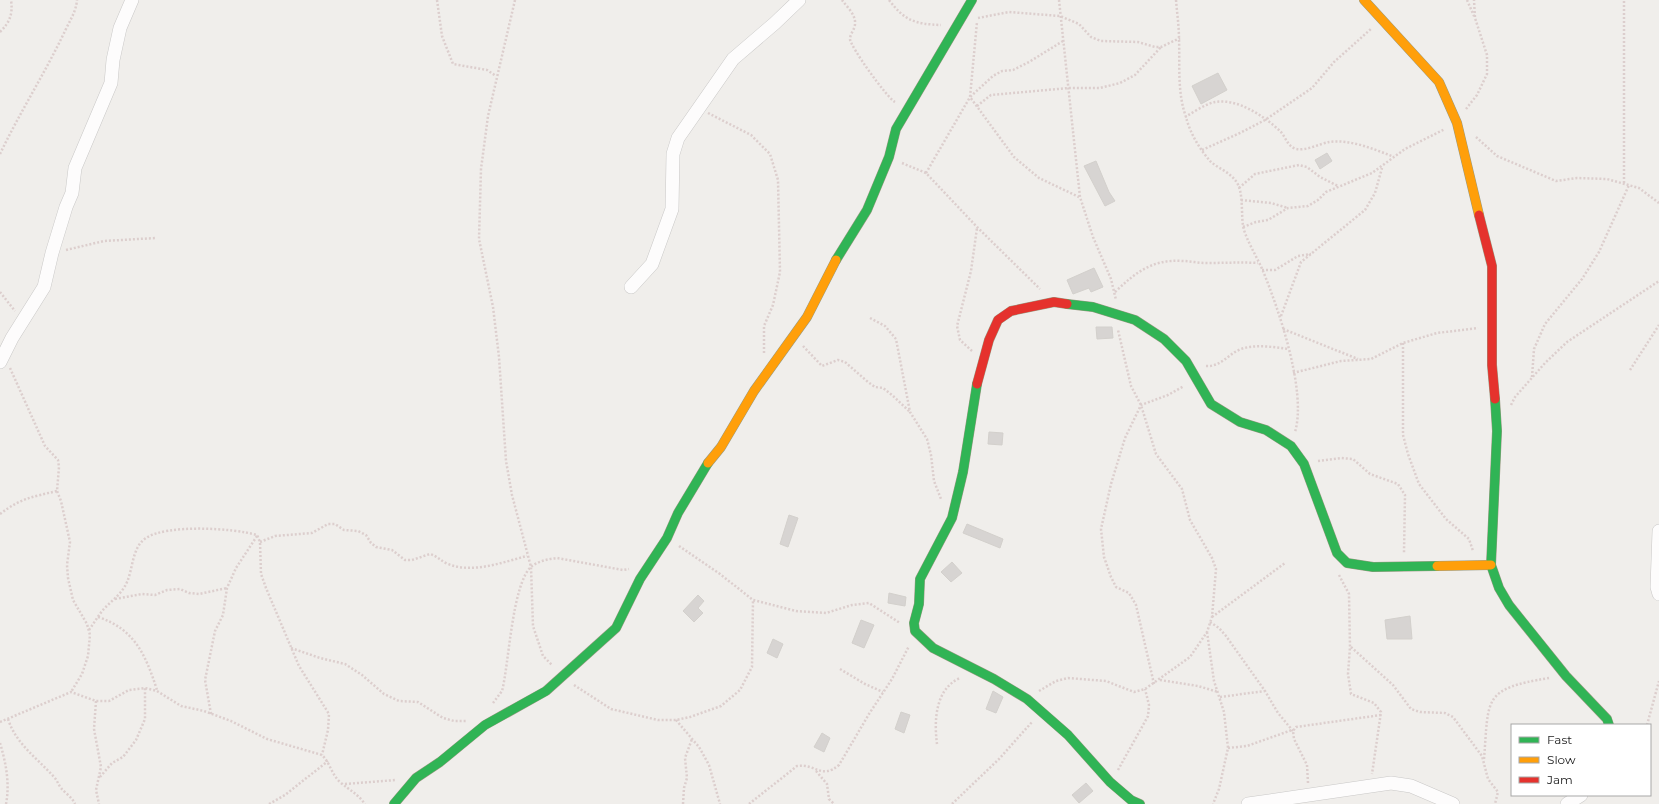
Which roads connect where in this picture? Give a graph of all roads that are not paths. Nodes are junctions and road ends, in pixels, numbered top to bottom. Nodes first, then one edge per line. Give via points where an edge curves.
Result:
1 (132, 0) edge
2 (799, 0) edge
3 (972, 0) edge
4 (1364, 0) edge
5 (631, 287) dead end
6 (2, 358) edge
7 (1659, 531) edge
8 (1491, 565) junction
9 (1659, 594) edge
10 (1609, 724) edge
11 (1578, 796) edge
12 (1133, 803) edge
13 (394, 804) edge
14 (1248, 804) edge
15 (1453, 804) edge
16 (1566, 804) edge

1 - 6 street via 120,28 113,60 112,83 75,168 72,193 52,253 44,287
2 - 5 street via 733,59 678,138 672,154 672,209 663,238 652,264
3 - 13 street via 896,129 889,157 868,210 841,250 797,333 769,370 704,468 667,538 640,579 616,628 546,691 485,725 416,778
4 - 8 street via 1439,82 1456,121 1492,266 1492,365 1497,431
7 - 9 street
8 - 10 street via 1499,588 1509,605
8 - 12 street via 1404,566 1347,563 1337,553 1304,464 1291,446 1266,430 1240,422 1211,404 1186,361 1164,339 1135,320 1093,307 1054,302 1011,311 998,320 989,340 977,384 963,472 952,518 920,579 915,631 934,648 1027,699 1068,735 1110,782
11 - 16 street
14 - 15 street via 1392,783 1412,786

